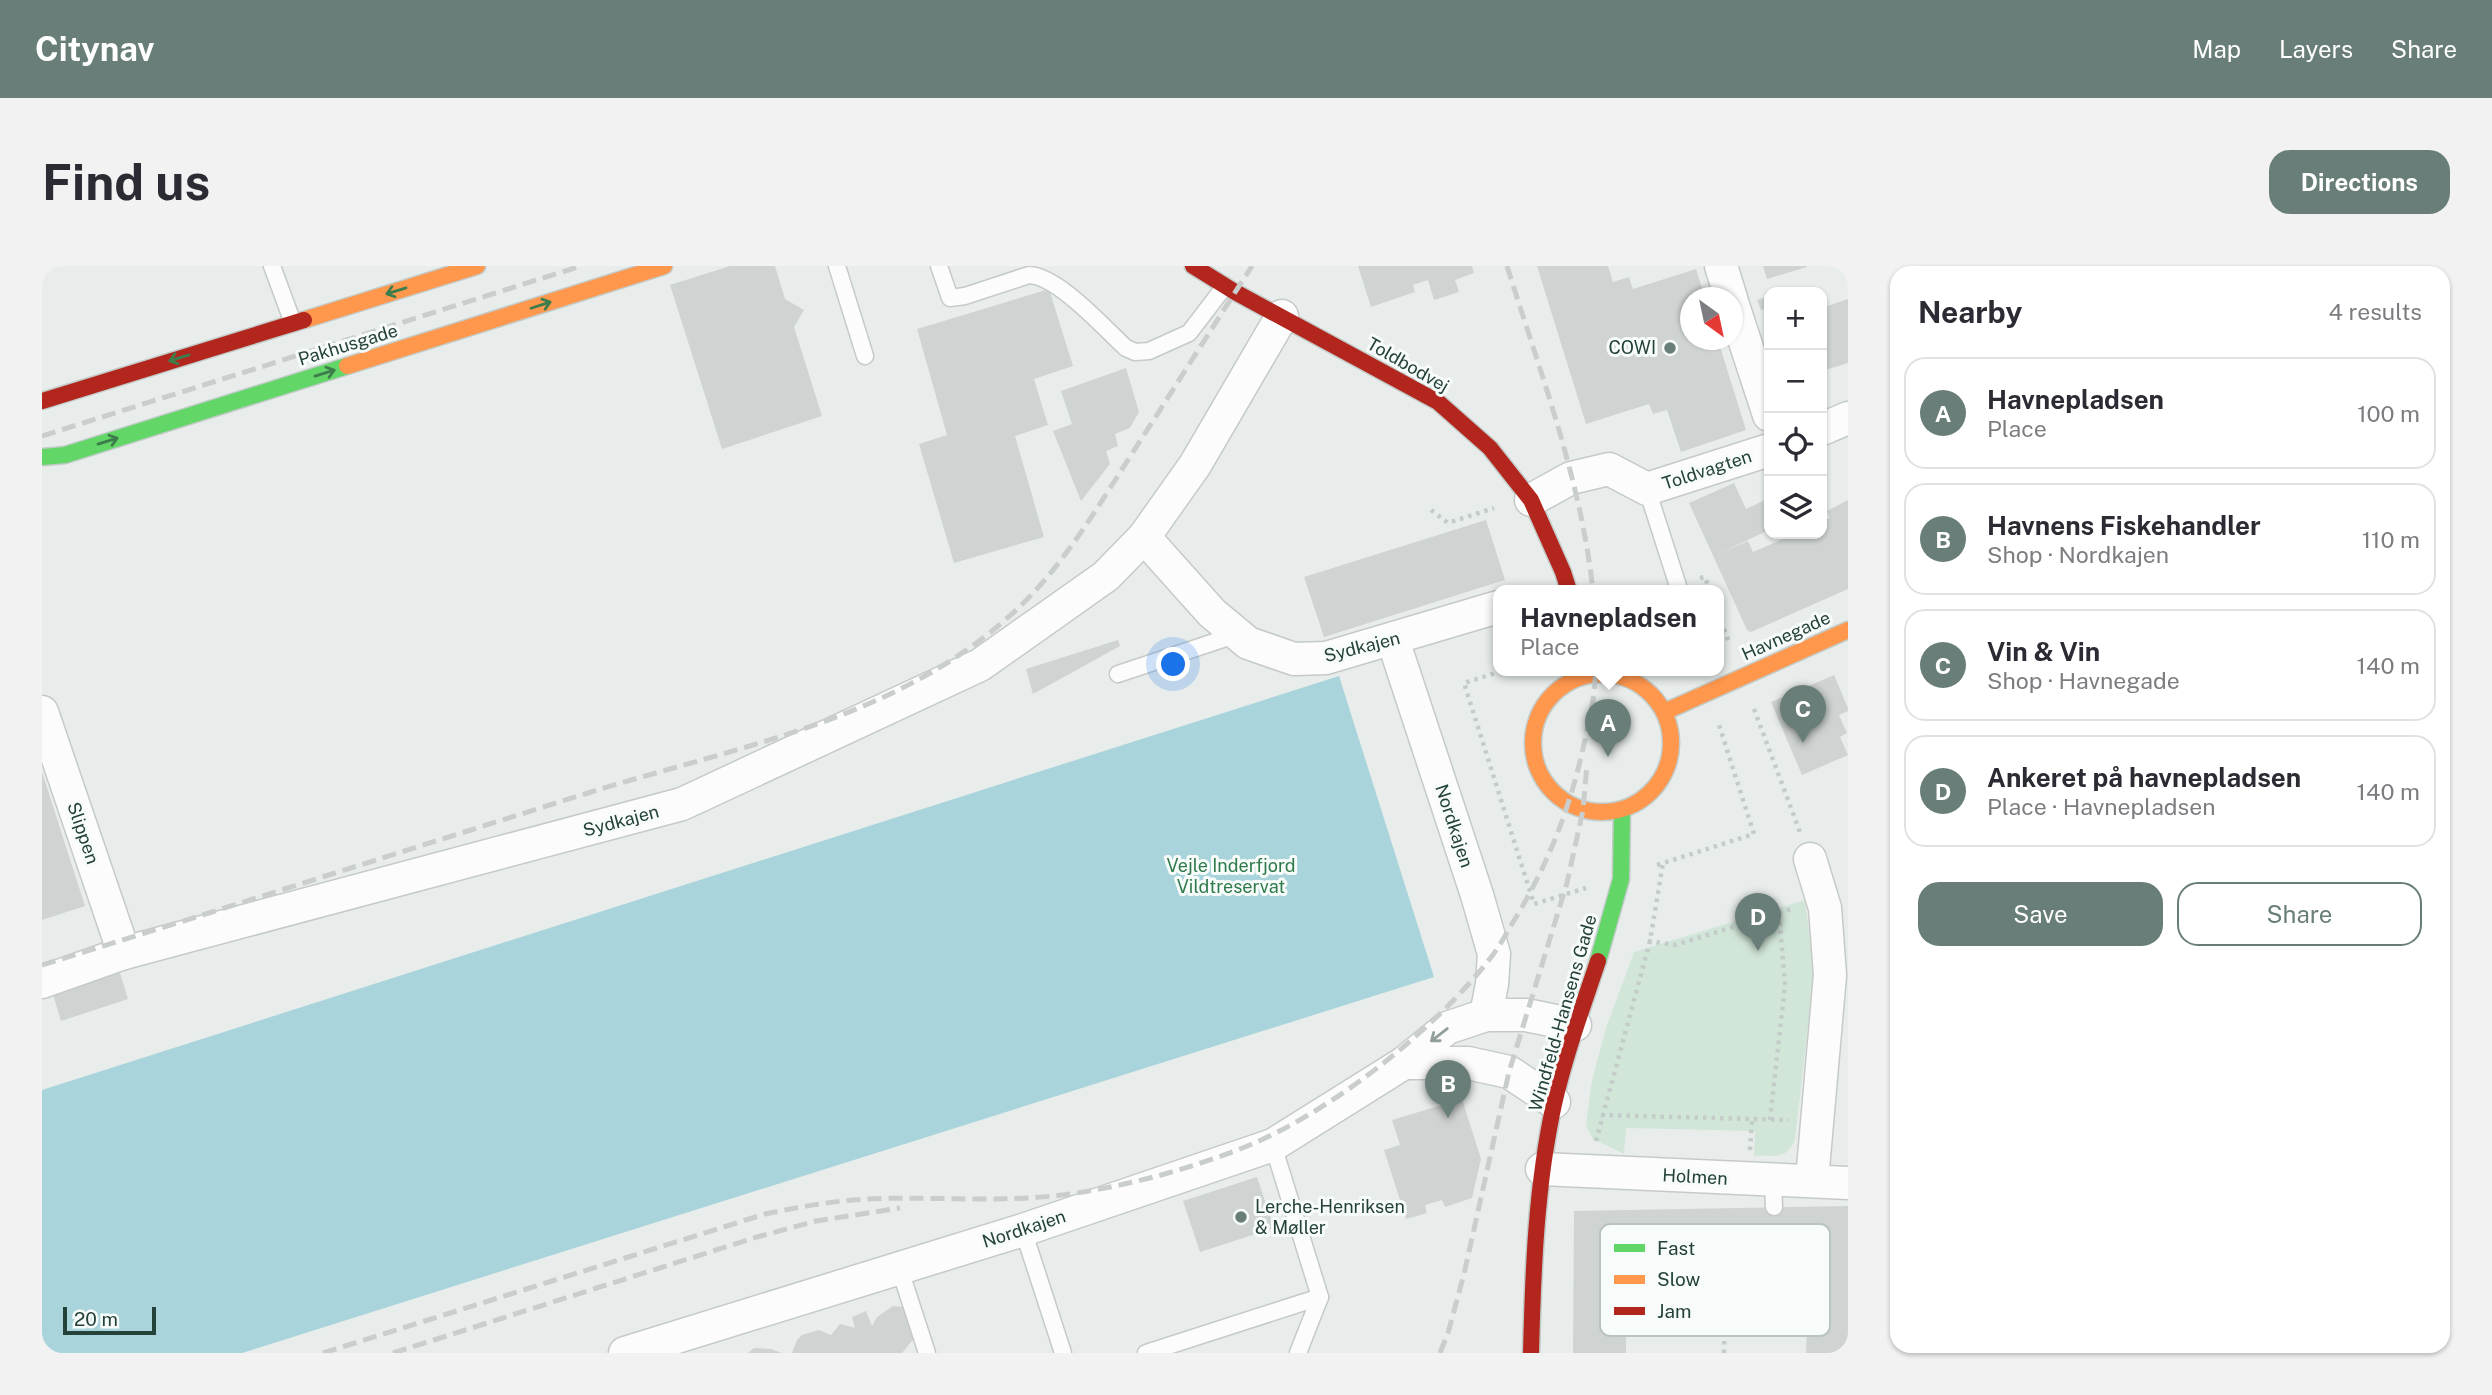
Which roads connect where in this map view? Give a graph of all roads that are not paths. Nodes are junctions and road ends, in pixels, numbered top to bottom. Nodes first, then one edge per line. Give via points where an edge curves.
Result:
1 (272, 266) edge
2 (477, 266) edge
3 (664, 266) edge
4 (837, 266) edge
5 (939, 266) edge
6 (1193, 266) edge
7 (1721, 266) edge
8 (1225, 286) junction
9 (1728, 287) edge
10 (1282, 316) junction
11 (293, 323) junction
12 (1743, 334) edge
13 (865, 356) dead end
14 (42, 401) edge
15 (1768, 413) edge
16 (1848, 418) edge
17 (1827, 427) edge
18 (1764, 452) edge
19 (42, 457) edge
20 (1647, 489) junction
21 (1530, 498) junction
22 (1144, 537) junction
23 (1567, 585) edge
24 (1678, 585) edge
25 (1493, 609) edge
26 (1848, 630) edge
27 (1238, 634) junction
28 (1393, 640) junction
29 (1118, 674) dead end
30 (1584, 676) edge
31 (1619, 676) edge
32 (42, 712) edge
33 (1664, 712) junction
34 (1622, 810) junction
35 (1810, 859) road end
36 (124, 953) junction
37 (42, 982) edge
38 (1486, 1015) junction
39 (1575, 1025) junction
40 (1405, 1063) junction
41 (1554, 1102) junction
42 (1273, 1145) junction
43 (1542, 1169) junction
44 (1812, 1180) junction
45 (1848, 1183) edge
46 (1023, 1230) junction
47 (899, 1267) junction
48 (1320, 1297) junction
49 (1527, 1347) edge
50 (625, 1353) edge
51 (927, 1353) edge
52 (1063, 1353) edge
53 (1146, 1353) edge
54 (1298, 1353) edge

1 - 11 lane
2 -> 11 main road, Pakhusgade
19 -> 3 main road, Pakhusgade via 65,455
4 - 13 lane
5 - 8 lane via 950,298 1038,275 1135,352 1149,351 1189,333
6 - 8 main road, Toldbodvej
7 - 9 street
8 - 10 main road, Toldbodvej
10 - 21 main road, Toldbodvej via 1438,402 1490,448
10 - 22 street, Sydkajen via 1195,465
11 -> 14 main road, Pakhusgade
12 - 15 street
16 - 17 street
18 - 20 street, Toldvagten
20 - 21 street, Toldvagten via 1609,469 1571,478
20 - 24 lane
21 - 23 main road, Toldbodvej
22 - 27 street, Sydkajen
22 - 36 street, Sydkajen via 1106,576 980,665 682,804
25 - 28 street, Sydkajen
26 - 33 main road, Havnegade
27 - 28 street, Sydkajen via 1248,643 1294,659 1326,658
27 - 29 lane
28 - 38 street, Nordkajen via 1494,954
30 - 34 main road via 1556,691 1542,708 1534,728 1538,771 1550,790 1569,805 1603,813
31 - 33 main road via 1636,682
32 - 36 street, Slippen
33 - 34 main road via 1671,751 1666,770 1655,788
34 - 39 main road, Windfeld-Hansens Gade via 1622,876
35 - 44 street via 1822,900 1830,975
36 - 37 street, Sydkajen
38 - 39 street, Nordkajen via 1526,1015
38 -> 40 street, Nordkajen via 1447,1028
39 - 41 main road, Windfeld-Hansens Gade
40 - 41 street via 1468,1063 1510,1072
40 - 42 street, Nordkajen
41 - 43 main road, Windfeld-Hansens Gade
42 - 46 street, Nordkajen
42 - 48 lane
43 - 44 street, Holmen via 1773,1194
43 - 49 main road, Windfeld-Hansens Gade
44 - 45 street, Holmen
46 - 47 street, Nordkajen
46 - 52 lane
47 - 50 street, Nordkajen
47 - 51 lane
48 - 53 lane
48 - 54 lane

